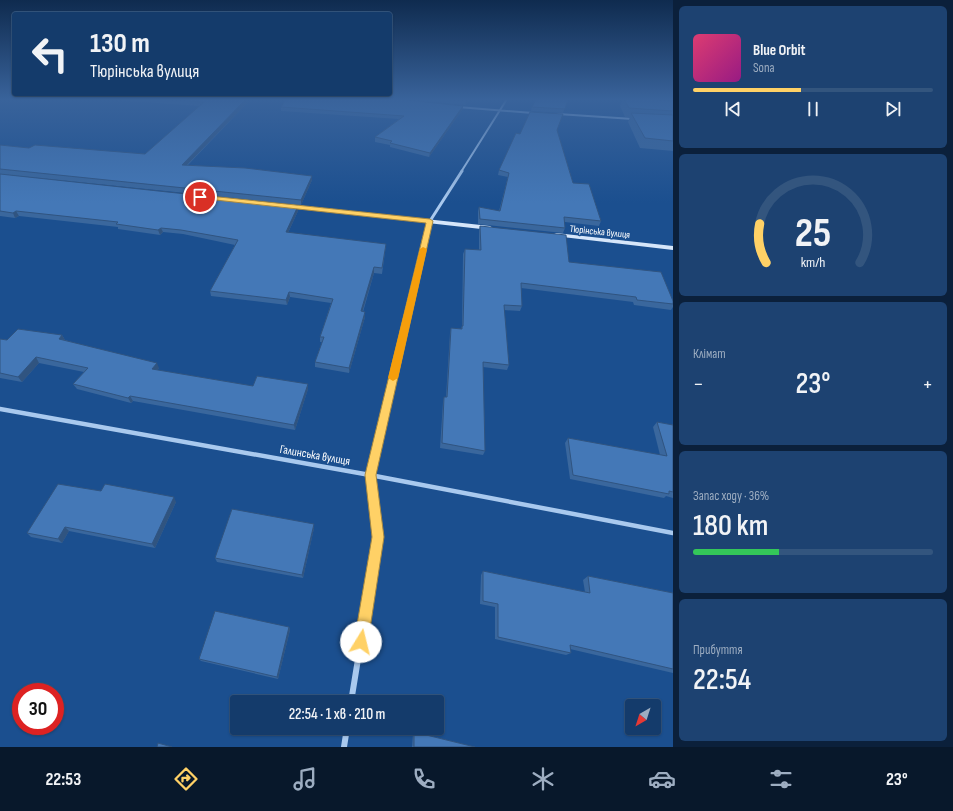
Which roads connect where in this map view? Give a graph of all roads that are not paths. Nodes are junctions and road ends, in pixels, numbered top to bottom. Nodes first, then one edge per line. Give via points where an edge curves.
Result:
1 (485, 134) edge
2 (281, 206) edge
3 (430, 221) junction
4 (500, 229) edge
5 (548, 234) edge
6 (673, 248) edge
7 (0, 410) edge
8 (370, 475) junction
9 (673, 533) edge
10 (352, 695) edge
11 (346, 735) edge
12 (344, 747) edge

1 - 3 street
2 - 3 main road
3 - 4 main road
3 - 8 street
5 - 6 main road, Тюрінська вулиця
7 - 8 street, Галинська вулиця
8 - 9 street, Галинська вулиця
8 - 10 street via 378,537
11 - 12 street

